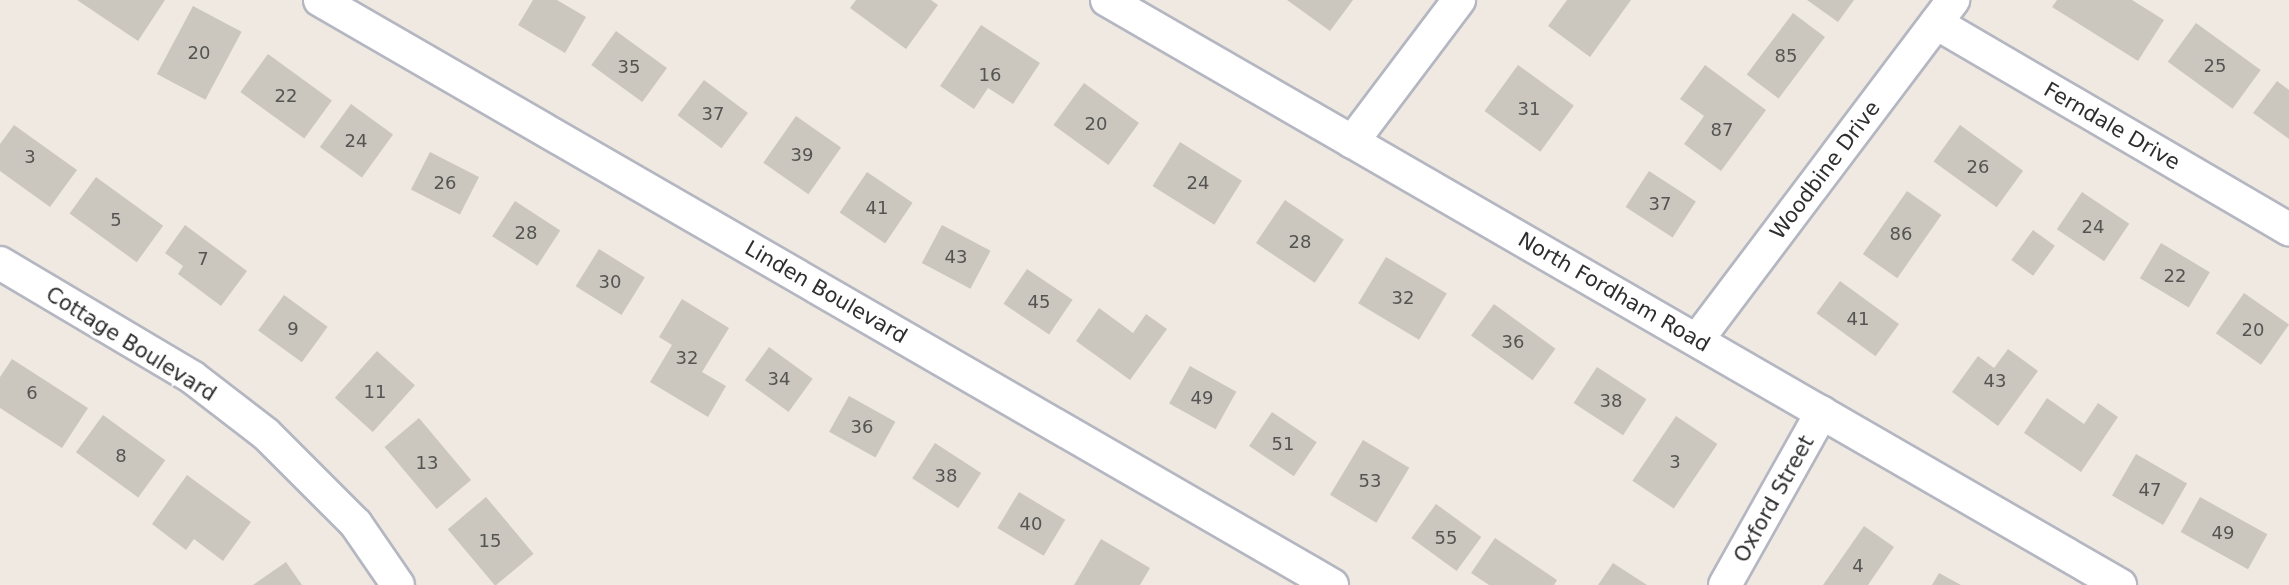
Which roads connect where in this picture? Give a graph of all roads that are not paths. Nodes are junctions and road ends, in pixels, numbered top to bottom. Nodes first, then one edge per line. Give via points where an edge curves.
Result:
1 (320, 0) edge
2 (1107, 0) edge
3 (1458, 0) edge
4 (1945, 12) edge
5 (1352, 142) junction
6 (2289, 229) edge
7 (0, 263) edge
8 (1698, 340) junction
9 (1822, 412) junction
10 (398, 585) edge
11 (1332, 585) edge
12 (1725, 585) edge
13 (2120, 585) edge

1 - 11 street, Linden Boulevard
2 - 5 street, North Fordham Road
3 - 5 street
4 - 6 street, Ferndale Drive
4 - 8 street, Woodbine Drive
5 - 8 street, North Fordham Road
7 - 10 street, Cottage Boulevard via 192,377 267,433 356,524
8 - 9 street, North Fordham Road
9 - 12 street, Oxford Street
9 - 13 street, North Fordham Road

